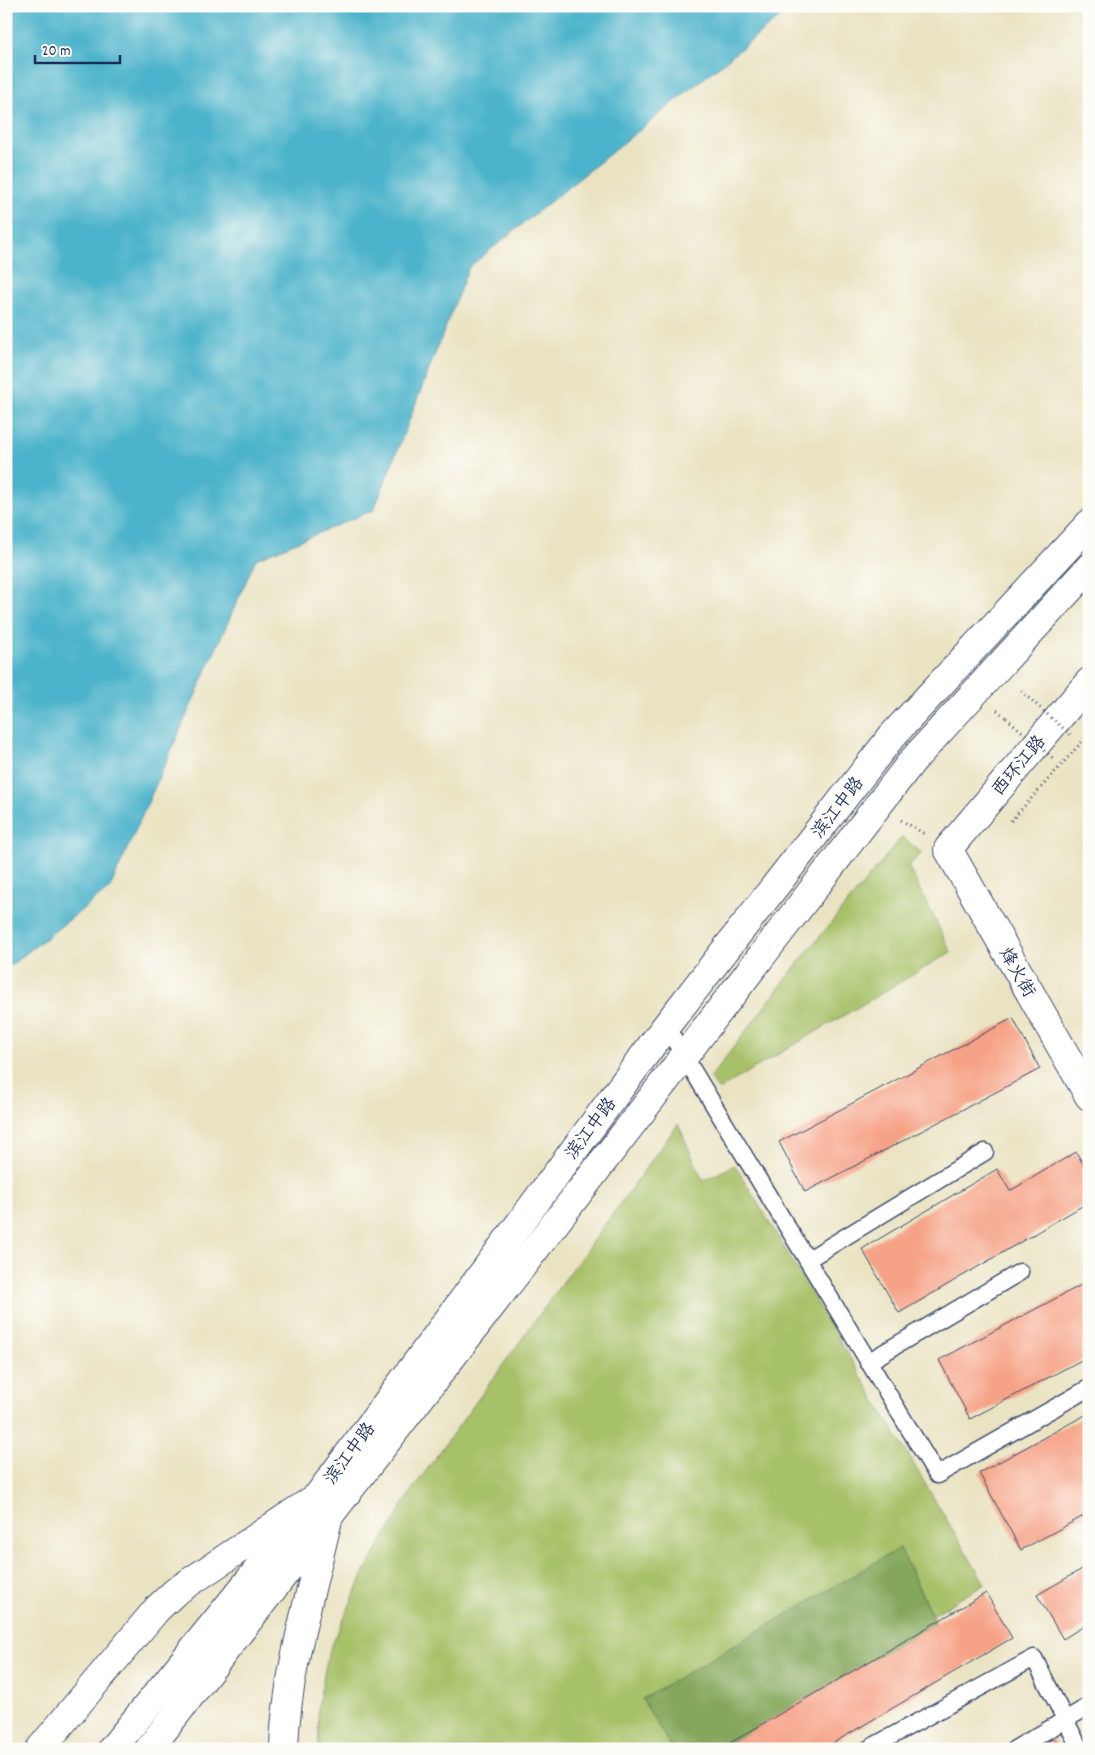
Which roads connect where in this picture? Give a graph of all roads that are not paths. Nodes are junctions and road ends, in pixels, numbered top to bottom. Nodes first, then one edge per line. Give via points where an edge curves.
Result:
1 (1089, 524) edge
2 (1089, 568) edge
3 (1089, 682) edge
4 (948, 849) joint
5 (666, 1026) junction
6 (684, 1056) junction
7 (1089, 1096) edge
8 (985, 1152) dead end
9 (807, 1260) junction
10 (1020, 1272) dead end
11 (868, 1362) junction
12 (1089, 1388) edge
13 (323, 1506) junction
14 (1089, 1706) edge
15 (1065, 1720) junction
16 (40, 1749) edge
17 (112, 1749) edge
18 (148, 1749) edge
19 (284, 1749) edge
20 (868, 1749) edge
21 (1015, 1749) edge
22 (1080, 1749) edge

1 - 5 main road, 滨江中路 via 892,736
2 - 6 main road, 滨江中路 via 913,760
3 - 4 main road, 西环江路
4 - 7 main road, 烽火街
5 - 6 lane
5 - 13 main road, 滨江中路
6 - 9 lane
6 - 13 main road, 滨江中路
8 - 9 lane
9 - 11 lane
10 - 11 lane
11 - 12 lane via 937,1475
13 - 16 main road via 175,1592 157,1608
13 - 17 main road, 滨江中路
13 - 18 main road, 滨江中路
13 - 19 main road via 293,1670
14 - 15 lane
15 - 20 lane via 1034,1658
15 - 21 lane
15 - 22 lane

